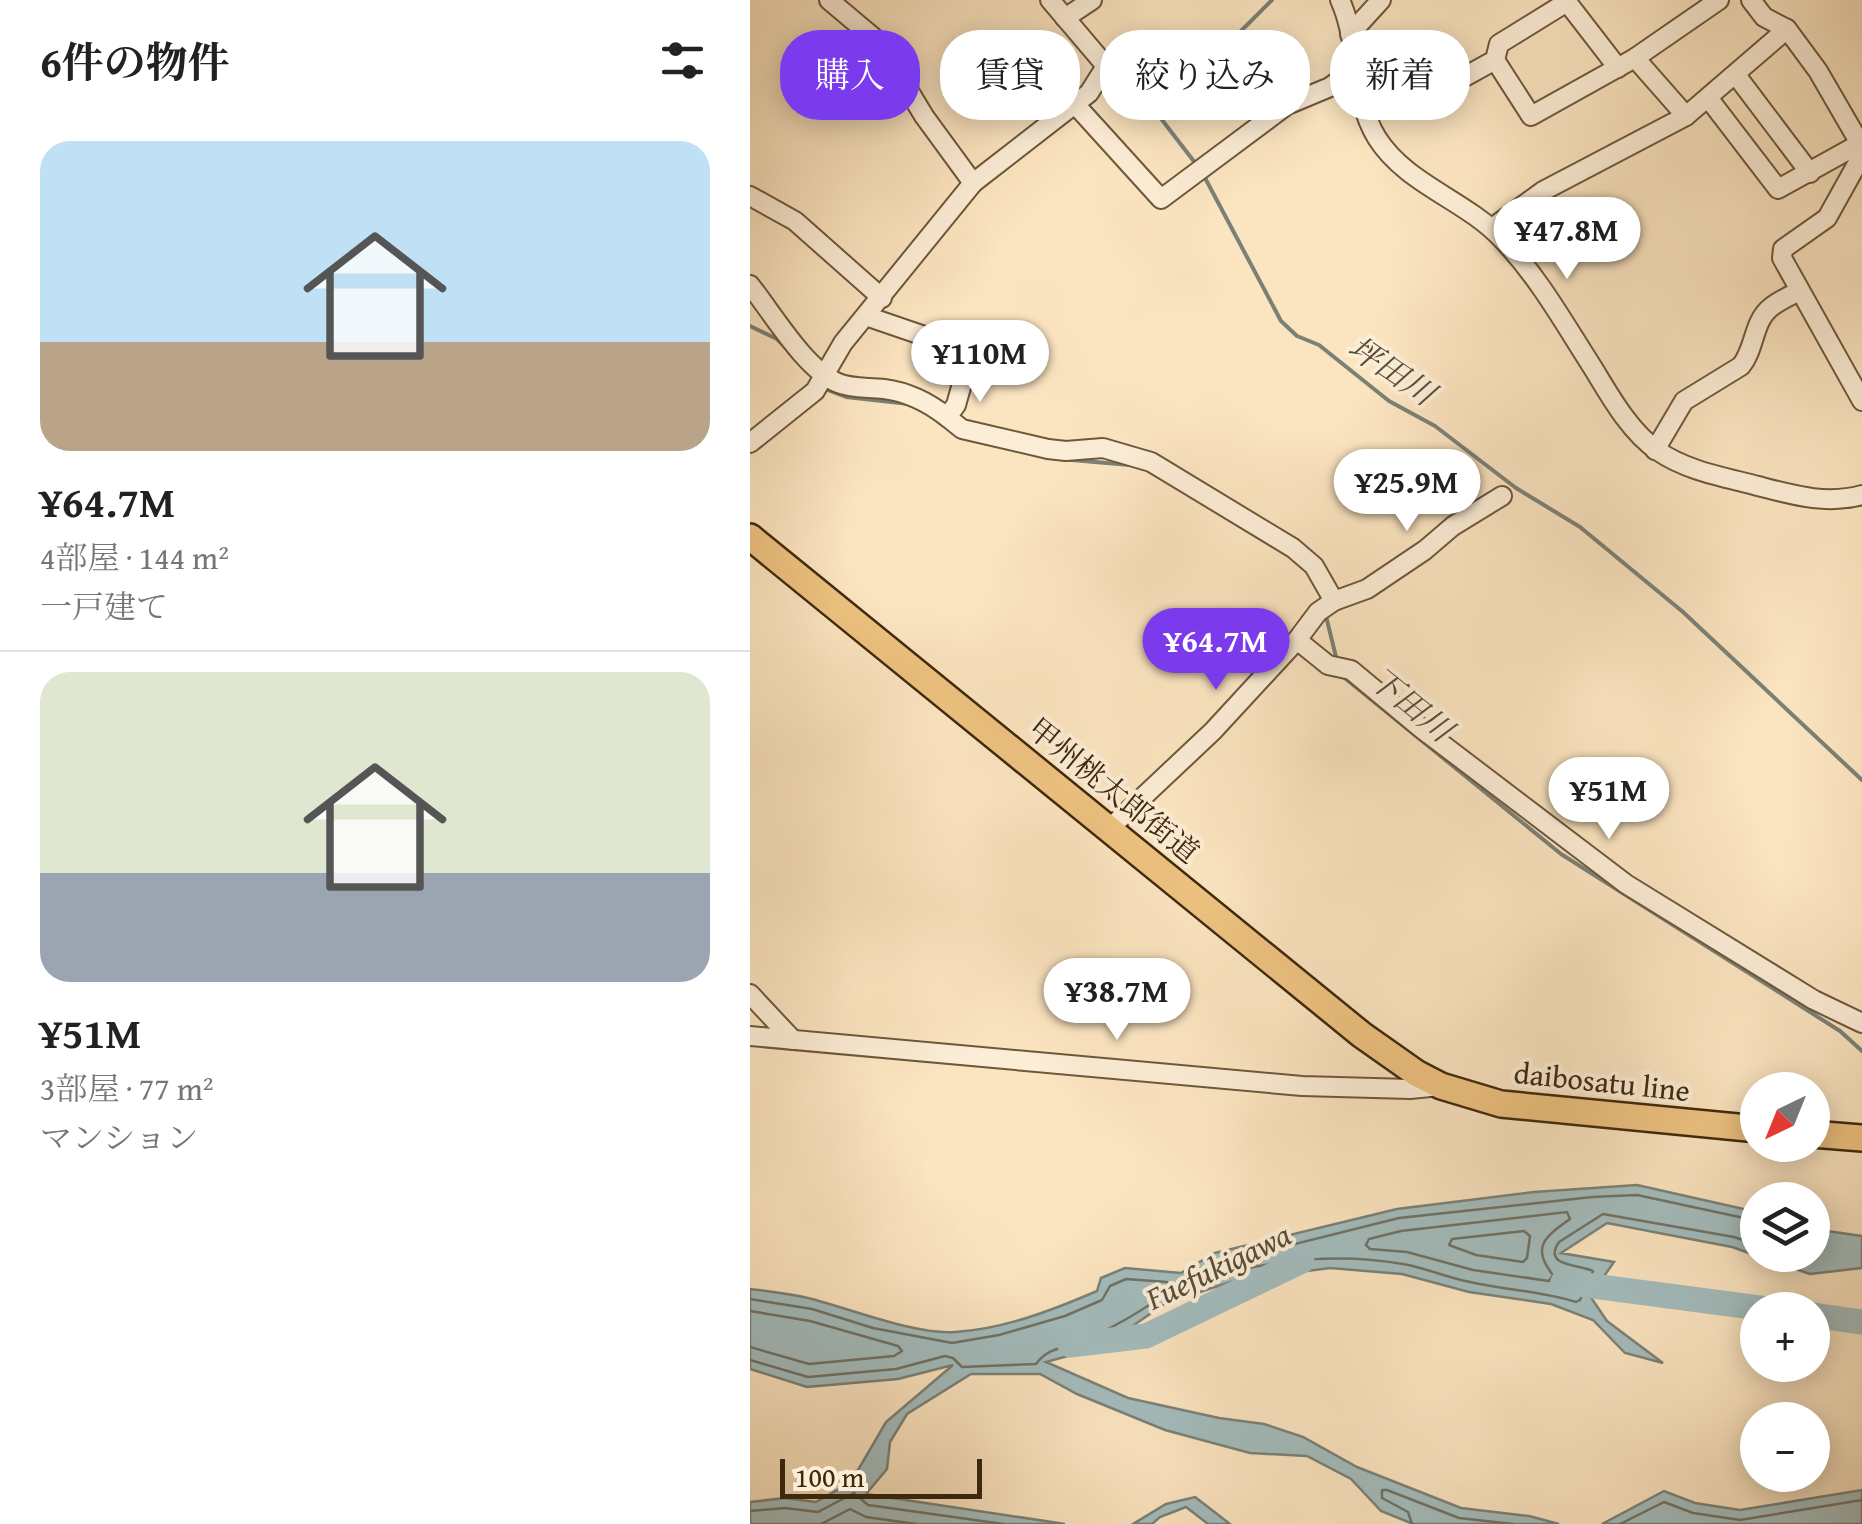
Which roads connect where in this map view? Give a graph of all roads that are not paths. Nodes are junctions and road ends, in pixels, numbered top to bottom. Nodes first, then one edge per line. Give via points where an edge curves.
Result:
1 (829, 0) edge
2 (1050, 0) edge
3 (1092, 0) edge
4 (1340, 0) edge
5 (1381, 0) edge
6 (1719, 0) edge
7 (1751, 0) edge
8 (1064, 18) junction
9 (1786, 28) junction
10 (1074, 30) edge
11 (1349, 30) edge
12 (1354, 30) edge
13 (1080, 36) edge
14 (1494, 60) junction
15 (1626, 63) junction
16 (1470, 73) edge
17 (1736, 75) junction
18 (1330, 87) edge
19 (1080, 98) edge
20 (1709, 98) junction
21 (1080, 110) edge
22 (1686, 116) junction
23 (1051, 120) edge
24 (1369, 120) edge
25 (1861, 149) edge
26 (1810, 172) junction
27 (973, 183) junction
28 (750, 196) edge
29 (1492, 228) junction
30 (750, 286) edge
31 (1799, 291) junction
32 (882, 298) junction
33 (866, 316) junction
34 (820, 384) junction
35 (1862, 401) edge
36 (947, 417) junction
37 (750, 443) edge
38 (1655, 450) junction
39 (1862, 495) edge
40 (1502, 496) dead end
41 (750, 536) edge
42 (1328, 605) junction
43 (1297, 640) junction
44 (1110, 828) junction
45 (750, 994) edge
46 (1862, 1023) edge
47 (750, 1036) edge
48 (793, 1040) junction
49 (1441, 1086) junction
50 (1740, 1126) edge
51 (1830, 1135) edge
52 (1862, 1138) edge

1 - 27 street via 880,43
2 - 8 street
3 - 8 street
4 - 11 street
5 - 12 street
6 - 15 street
7 - 9 street via 1764,17
8 - 10 street
9 - 17 street
9 - 25 street
13 - 19 street via 1106,66
14 - 15 street via 1531,116
14 - 15 street via 1499,44 1567,2
14 - 16 street
15 - 22 street
17 - 20 street
17 - 26 street
18 - 21 street via 1288,104 1161,200
20 - 22 street
20 - 26 street via 1778,190
22 - 29 street via 1543,191
23 - 27 street
24 - 29 street via 1400,164
25 - 26 street
25 - 31 street via 1827,218 1783,249
27 - 32 street
28 - 32 street via 795,221
29 - 38 street via 1522,260 1609,394
30 - 34 street
31 - 35 street
31 - 38 street via 1762,318 1741,366 1684,401
32 - 33 street
33 - 34 street
33 - 36 street via 970,352
34 - 36 street via 911,396
34 - 37 street
36 - 42 street via 962,429 1048,449 1103,448 1151,462 1293,548 1314,566
38 - 39 street via 1700,471 1801,497
40 - 42 street via 1367,589
41 - 44 highway, 甲州桃太郎街道
42 - 43 street
43 - 44 street via 1213,732
43 - 46 street via 1328,666 1351,670 1626,884
44 - 49 highway, 甲州桃太郎街道 via 1391,1058
45 - 48 street
47 - 48 street
48 - 49 street via 1302,1086
49 - 50 highway, daibosatu line via 1501,1104
51 - 52 highway

